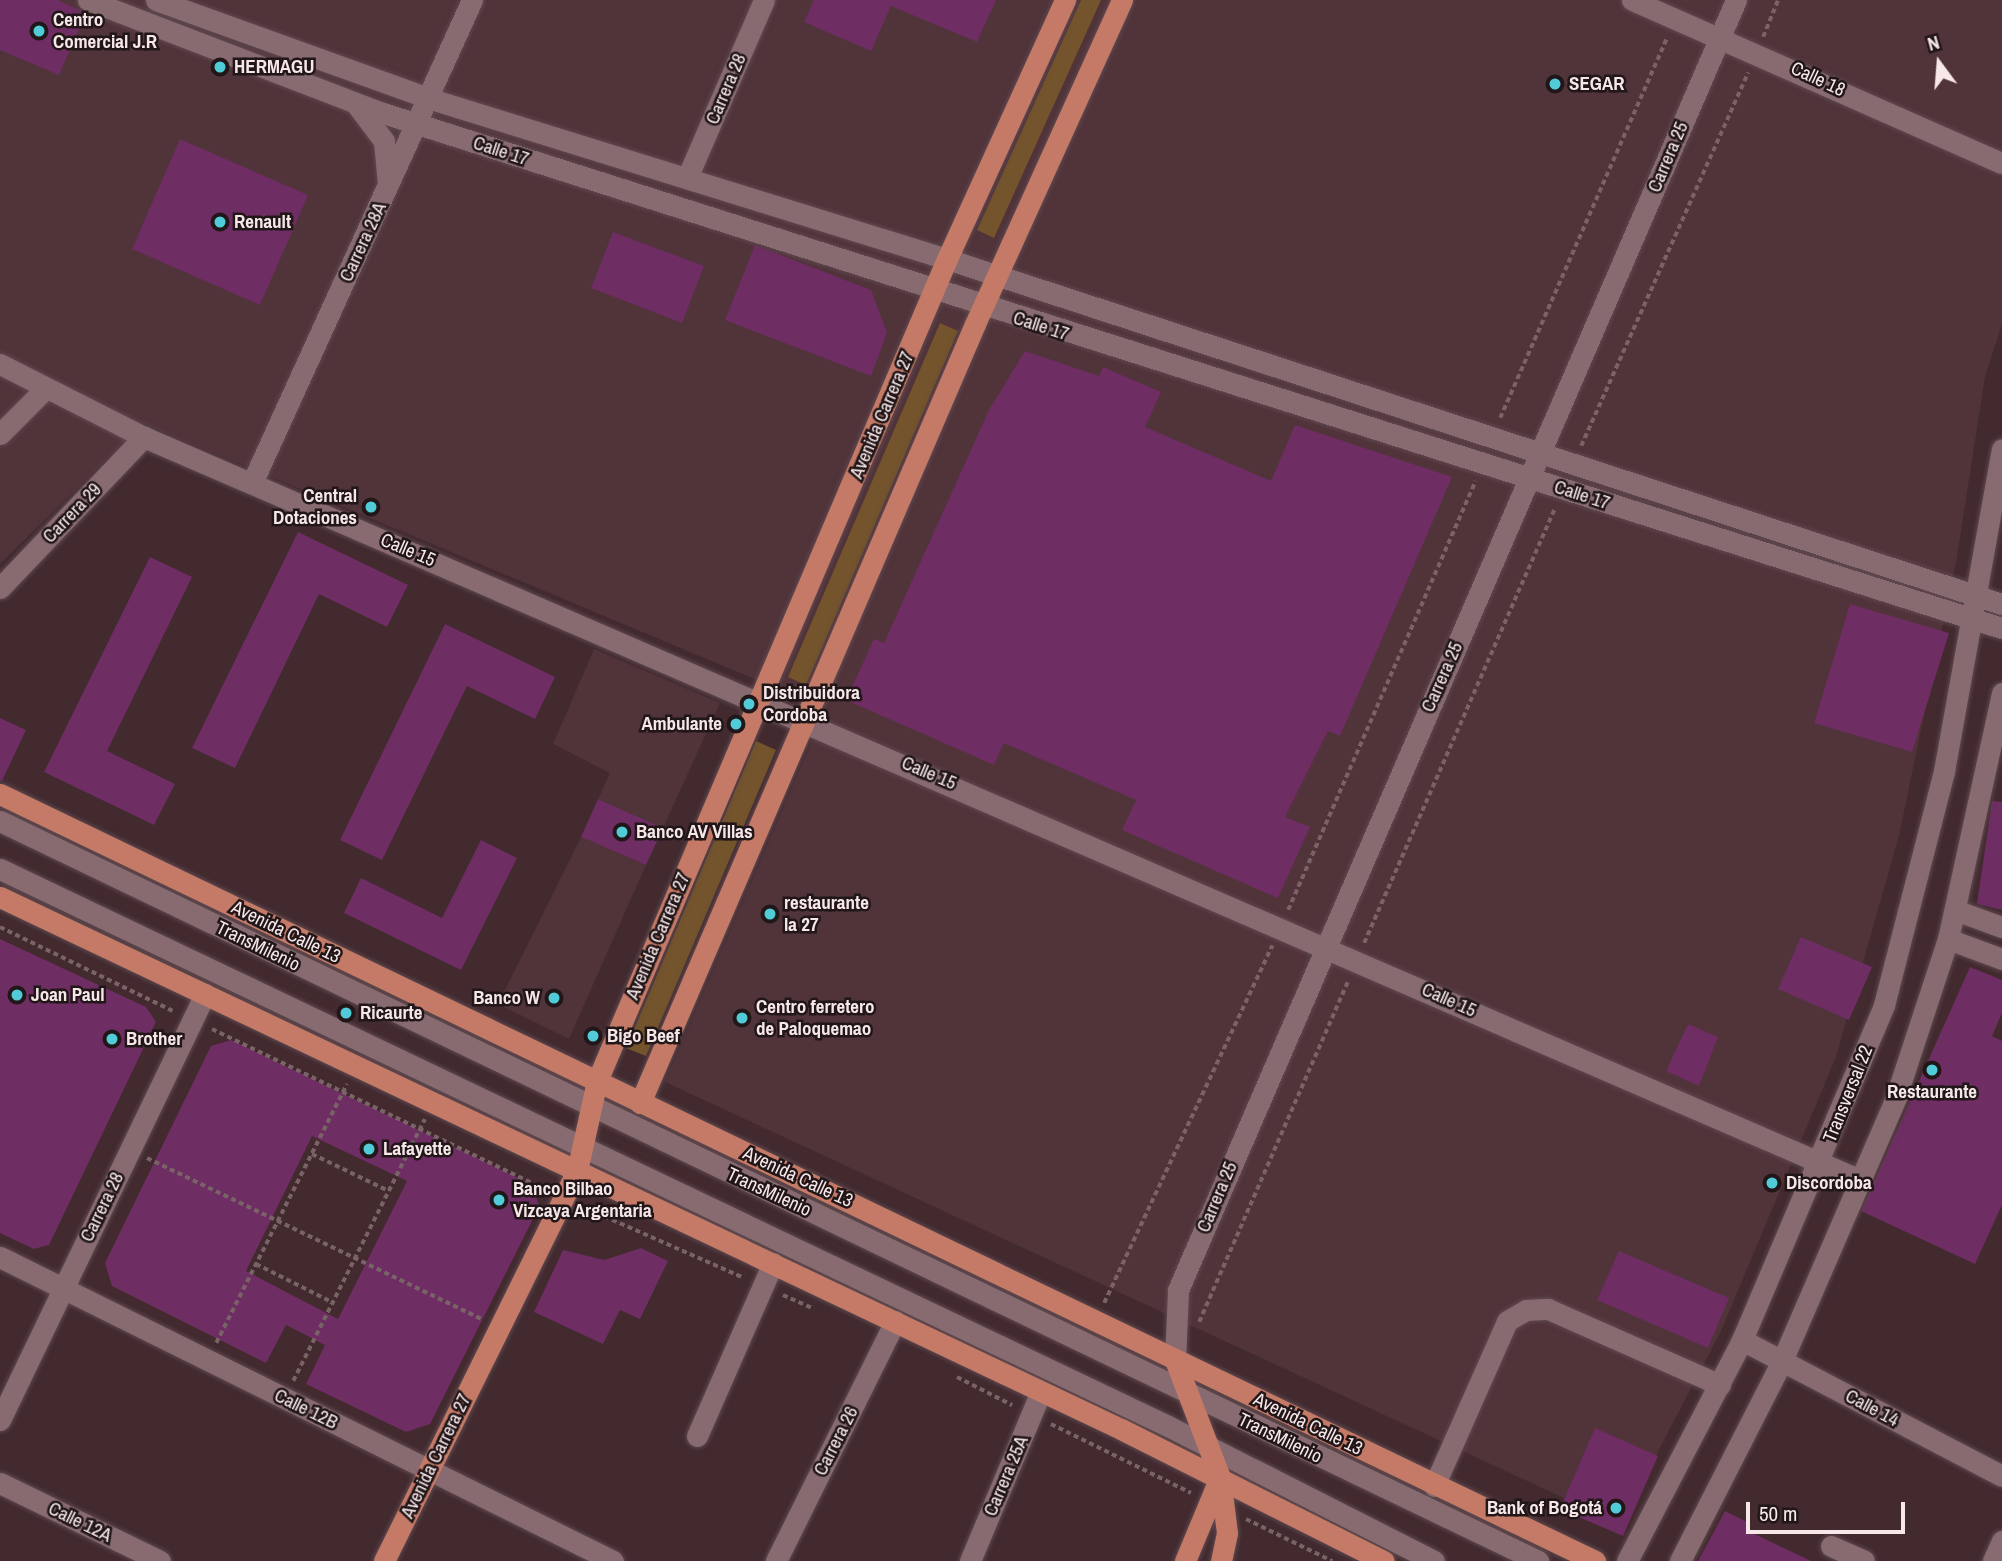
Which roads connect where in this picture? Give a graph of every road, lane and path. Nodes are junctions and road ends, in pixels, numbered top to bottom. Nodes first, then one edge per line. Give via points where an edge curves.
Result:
1 (88, 0) edge
2 (156, 0) edge
3 (472, 0) edge
4 (764, 0) edge
5 (1065, 0) edge
6 (1122, 0) edge
7 (1632, 0) edge
8 (1736, 0) edge
9 (1777, 0) edge
10 (1675, 18) junction
11 (1720, 37) junction
12 (1757, 51) junction
13 (431, 99) junction
14 (354, 103) junction
15 (419, 124) junction
16 (2002, 163) edge
17 (687, 178) junction
18 (388, 186) junction
19 (947, 259) junction
20 (998, 276) junction
21 (935, 289) junction
22 (982, 307) junction
23 (0, 364) edge
24 (44, 390) junction
25 (0, 434) edge
26 (1493, 434) junction
27 (144, 437) junction
28 (2002, 449) edge
29 (1541, 450) junction
30 (1575, 461) junction
31 (1482, 464) junction
32 (1528, 478) junction
33 (252, 483) junction
34 (1563, 490) junction
35 (0, 588) edge
36 (1976, 595) junction
37 (2002, 604) edge
38 (1972, 619) junction
39 (2002, 628) edge
40 (2002, 693) edge
41 (761, 699) junction
42 (803, 719) junction
43 (0, 794) edge
44 (0, 821) edge
45 (0, 869) edge
46 (0, 897) edge
47 (1955, 910) junction
48 (1281, 926) junction
49 (0, 927) edge
50 (2002, 927) edge
51 (1948, 939) junction
52 (1325, 944) junction
53 (2002, 959) edge
54 (1357, 960) junction
55 (205, 994) junction
56 (192, 1020) junction
57 (357, 1066) junction
58 (597, 1081) junction
59 (343, 1093) junction
60 (434, 1103) junction
61 (640, 1103) junction
62 (591, 1108) junction
63 (420, 1130) junction
64 (582, 1146) junction
65 (130, 1149) junction
66 (312, 1154) junction
67 (1821, 1163) junction
68 (577, 1171) junction
69 (522, 1179) dead end
70 (1860, 1180) junction
71 (390, 1192) junction
72 (599, 1214) dead end
73 (278, 1221) junction
74 (0, 1257) edge
75 (356, 1259) junction
76 (773, 1263) junction
77 (256, 1264) junction
78 (763, 1286) junction
79 (62, 1289) junction
80 (334, 1303) junction
81 (1103, 1305) dead end
82 (824, 1314) dead end
83 (895, 1321) junction
84 (499, 1328) junction
85 (1194, 1333) dead end
86 (1742, 1340) junction
87 (207, 1360) junction
88 (1175, 1360) junction
89 (1782, 1361) junction
90 (947, 1372) dead end
91 (1720, 1385) junction
92 (1041, 1391) junction
93 (1188, 1392) junction
94 (5, 1397) edge
95 (285, 1399) junction
96 (1032, 1415) junction
97 (0, 1420) edge
98 (697, 1436) dead end
99 (1208, 1445) junction
100 (429, 1470) junction
101 (2002, 1476) edge
102 (1220, 1477) junction
103 (0, 1483) edge
104 (1434, 1486) junction
105 (1218, 1506) junction
106 (2002, 1541) edge
107 (1831, 1546) dead end
108 (160, 1561) edge
109 (384, 1561) edge
110 (613, 1561) edge
111 (776, 1561) edge
112 (970, 1561) edge
113 (1185, 1561) edge
114 (1221, 1561) edge
115 (1332, 1561) edge
116 (1384, 1561) edge
117 (1434, 1561) edge
118 (1538, 1561) edge
119 (1595, 1561) edge
120 (1627, 1561) edge
121 (1680, 1561) edge
122 (1864, 1561) edge
123 (1993, 1561) edge

1 - 14 street, Calle 17
2 - 13 street, Calle 17
3 - 13 street, Carrera 28A
4 - 17 street, Carrera 28
5 - 19 main road, Avenida Carrera 27
6 - 20 main road
7 - 10 street, Calle 18
8 - 11 street, Carrera 25
9 - 12 path
10 - 11 street, Calle 18
10 - 26 path
11 - 12 street, Calle 18
11 - 29 street, Carrera 25
12 - 16 street, Calle 18
12 - 30 path
13 - 15 street, Carrera 28A
13 - 17 street, Calle 17
14 - 15 street, Calle 17
14 - 18 street via 384,142
15 - 18 street, Carrera 28A
15 - 21 street, Calle 17
17 - 19 street, Calle 17
18 - 33 street, Carrera 28A
19 - 20 street, Calle 17
19 - 21 main road, Avenida Carrera 27
20 - 22 main road
20 - 26 street, Calle 17
21 - 22 street, Calle 17
21 - 41 main road, Avenida Carrera 27
22 - 31 street, Calle 17
22 - 42 main road
23 - 24 street, Calle 15
24 - 25 street
24 - 27 street, Calle 15
26 - 29 street, Calle 17
27 - 33 street, Calle 15
27 - 35 street, Carrera 29
28 - 36 street, Transversal 22
29 - 30 street, Calle 17
29 - 32 street, Carrera 25
30 - 36 street, Calle 17
31 - 32 street, Calle 17
31 - 48 path
32 - 34 street, Calle 17
32 - 52 street, Carrera 25
33 - 41 street, Calle 15
34 - 38 street, Calle 17
34 - 54 path
36 - 37 street, Calle 17
36 - 38 street, Transversal 22
38 - 39 street, Calle 17
38 - 67 street, Transversal 22 via 1902,945
40 - 47 street
41 - 42 street, Calle 15
41 - 58 main road, Avenida Carrera 27
42 - 48 street, Calle 15
42 - 61 main road
43 - 58 main road, Avenida Calle 13
44 - 62 street, TransMilenio
45 - 64 street, TransMilenio
46 - 55 main road
47 - 50 street
47 - 51 street
48 - 52 street, Calle 15
48 - 81 path
49 - 56 path
51 - 53 street
51 - 70 street via 1896,1097
52 - 54 street, Calle 15
52 - 88 street, Carrera 25 via 1178,1290
54 - 67 street, Calle 15
54 - 85 path
55 - 56 street, Carrera 28
55 - 57 main road
56 - 59 path
56 - 65 street, Carrera 28
57 - 59 path
57 - 60 main road
58 - 61 main road, Avenida Calle 13
58 - 62 main road, Avenida Carrera 27
59 - 63 path
59 - 66 path
60 - 63 path
60 - 68 main road
61 - 88 main road, Avenida Calle 13
62 - 64 main road, Avenida Carrera 27
62 - 93 street, TransMilenio
63 - 69 path
63 - 71 path
64 - 68 main road, Avenida Carrera 27
64 - 99 street, TransMilenio
65 - 73 path
65 - 79 street, Carrera 28
66 - 71 path
66 - 73 path
67 - 70 street, Calle 15
67 - 86 street, Transversal 22
68 - 76 main road
68 - 84 main road, Avenida Carrera 27
70 - 89 street
71 - 75 path
72 - 78 path
73 - 75 path
73 - 77 path
74 - 79 street, Calle 12B
75 - 80 path
75 - 84 path
76 - 78 street
76 - 83 main road
77 - 80 path
77 - 87 path
78 - 82 path
78 - 98 street
79 - 87 street, Calle 12B
79 - 94 street, Carrera 28
80 - 95 path
83 - 92 main road
83 - 111 street, Carrera 26
84 - 100 main road, Avenida Carrera 27
86 - 89 street, Calle 14
86 - 91 street, Transversal 22
87 - 95 street, Calle 12B
88 - 93 main road
88 - 104 main road, Avenida Calle 13
89 - 101 street, Calle 14
89 - 121 street
90 - 96 path
91 - 104 street via 1548,1309 1526,1310 1507,1321
91 - 120 street, Transversal 22
92 - 96 street, Carrera 25A
92 - 102 main road
93 - 99 main road
93 - 118 street, TransMilenio
94 - 97 street, Carrera 28
95 - 100 street, Calle 12B
96 - 105 path
96 - 112 street, Carrera 25A
99 - 102 main road
99 - 117 street, TransMilenio
100 - 109 main road, Avenida Carrera 27
100 - 110 street, Calle 12B
102 - 105 main road
102 - 116 main road
103 - 108 street, Calle 12A
104 - 119 main road, Avenida Calle 13
105 - 113 main road
105 - 114 main road
105 - 115 path
106 - 123 street
107 - 122 street

